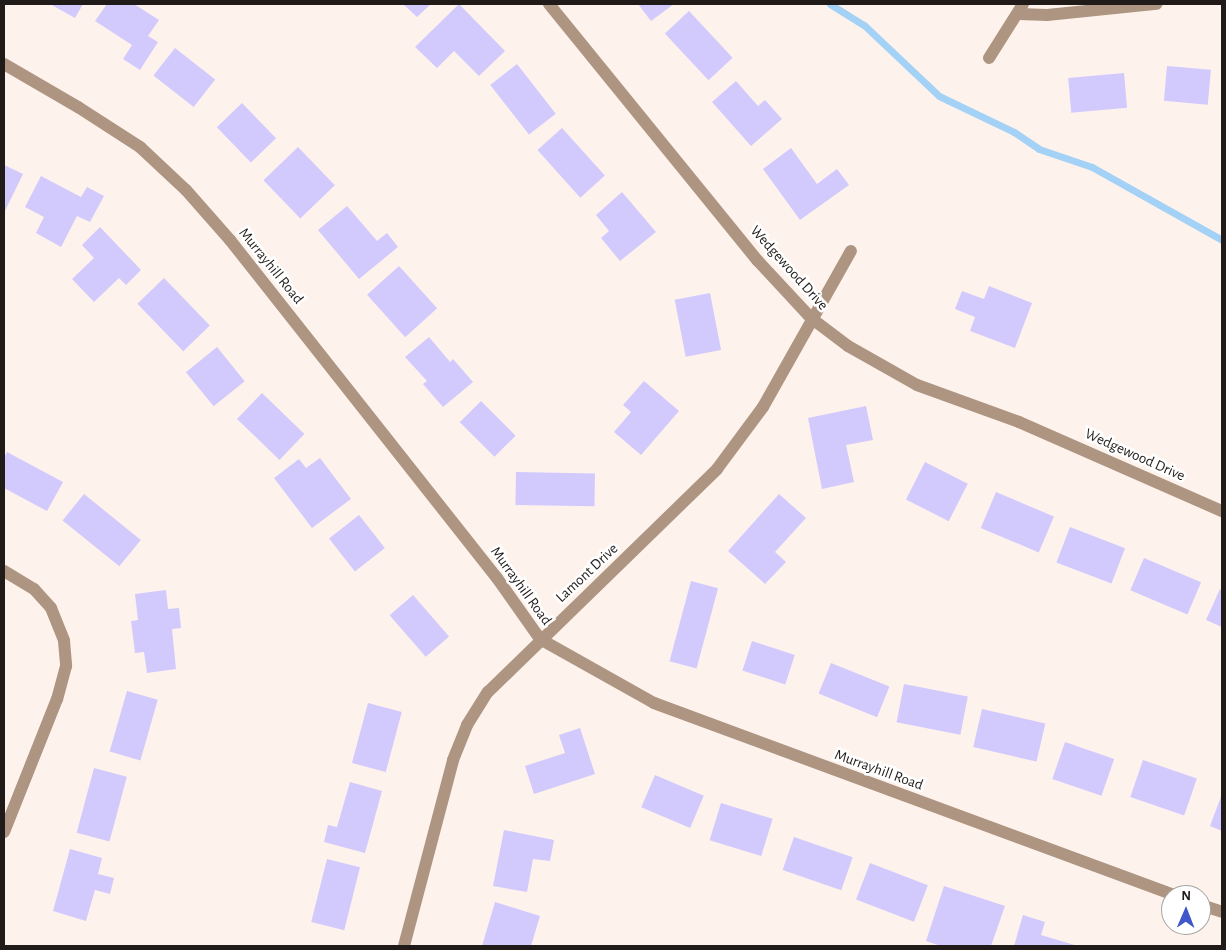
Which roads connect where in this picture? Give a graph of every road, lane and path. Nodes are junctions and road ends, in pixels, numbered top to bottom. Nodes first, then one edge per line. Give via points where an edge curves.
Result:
1 (549, 4) edge
2 (1156, 4) edge
3 (1021, 9) edge
4 (989, 58) dead end
5 (4, 64) edge
6 (851, 250) dead end
7 (810, 318) junction
8 (1222, 511) edge
9 (4, 571) edge
10 (540, 639) junction
11 (4, 832) edge
12 (1161, 890) edge
13 (404, 946) edge

1 - 7 street, Wedgewood Drive via 758,262
2 - 3 street via 1047,16
3 - 4 street
5 - 10 street, Murrayhill Road via 140,147 186,190 230,240 491,570
6 - 7 street, Lamont Drive
7 - 8 street, Wedgewood Drive via 848,346 917,385 1019,422
7 - 10 street, Lamont Drive via 763,407 717,469
9 - 11 street via 34,589 51,608 63,636 66,666 57,699
10 - 12 street, Murrayhill Road via 654,703
10 - 13 street, Lamont Drive via 500,678 467,725 453,760

